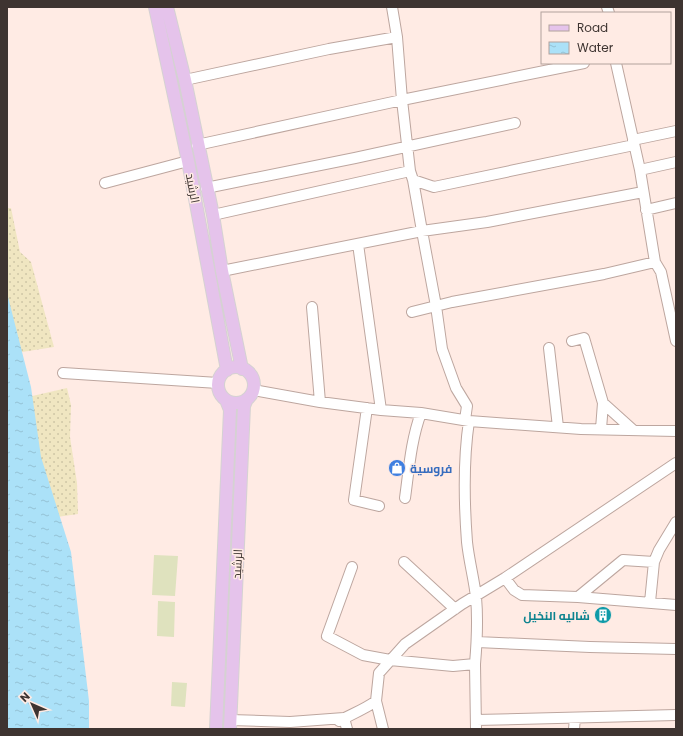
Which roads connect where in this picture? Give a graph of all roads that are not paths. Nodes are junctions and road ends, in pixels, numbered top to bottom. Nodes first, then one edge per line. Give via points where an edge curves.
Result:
1 (154, 7) edge
2 (168, 7) edge
3 (392, 7) edge
4 (397, 36) junction
5 (579, 64) edge
6 (616, 64) edge
7 (185, 80) junction
8 (402, 100) junction
9 (515, 123) dead end
10 (676, 131) edge
11 (634, 142) junction
12 (198, 146) junction
13 (407, 146) junction
14 (188, 161) junction
15 (676, 162) edge
16 (640, 170) junction
17 (411, 176) junction
18 (105, 183) dead end
19 (434, 187) junction
20 (206, 188) junction
21 (644, 192) junction
22 (676, 203) edge
23 (418, 207) junction
24 (646, 210) junction
25 (212, 215) junction
26 (422, 231) junction
27 (358, 244) junction
28 (655, 262) junction
29 (222, 272) junction
30 (436, 306) junction
31 (312, 308) dead end
32 (412, 312) dead end
33 (572, 341) dead end
34 (676, 341) edge
35 (549, 348) dead end
36 (242, 369) junction
37 (227, 370) junction
38 (63, 373) dead end
39 (218, 383) junction
40 (250, 394) junction
41 (226, 400) junction
42 (320, 402) junction
43 (603, 403) junction
44 (367, 408) junction
45 (381, 410) junction
46 (421, 413) junction
47 (467, 421) junction
48 (558, 427) junction
49 (601, 429) junction
50 (633, 430) junction
51 (676, 430) edge
52 (676, 463) edge
53 (405, 498) dead end
54 (379, 506) dead end
55 (676, 522) edge
56 (404, 562) dead end
57 (654, 562) junction
58 (352, 567) dead end
59 (505, 578) junction
60 (476, 595) junction
61 (578, 597) junction
62 (650, 602) junction
63 (676, 605) edge
64 (455, 609) junction
65 (477, 642) junction
66 (676, 649) edge
67 (390, 660) junction
68 (474, 664) junction
69 (376, 701) junction
70 (676, 715) edge
71 (344, 718) junction
72 (575, 718) junction
73 (230, 724) edge
74 (476, 724) edge
75 (216, 729) edge
76 (283, 729) edge
77 (347, 729) edge
78 (383, 729) edge
79 (574, 729) edge

1 - 14 main road, الرشيد
2 - 7 main road, الرشيد
3 - 4 street
4 - 7 street
4 - 8 street
5 - 8 street
6 - 11 street
7 - 12 main road, الرشيد
8 - 12 street
8 - 13 street
9 - 13 street
10 - 11 street
11 - 16 street
11 - 19 street
12 - 20 main road, الرشيد
13 - 17 street
13 - 20 street
14 - 18 street
14 - 37 main road, الرشيد
15 - 16 street
16 - 21 street
17 - 19 street
17 - 23 street
17 - 25 street
19 - 23 street via 422,196
20 - 25 main road, الرشيد
21 - 24 street
21 - 26 street via 487,222
22 - 24 street
23 - 26 street
24 - 28 street
25 - 29 main road, الرشيد
26 - 27 street
26 - 30 street
27 - 29 street
27 - 45 street
28 - 30 street
28 - 34 street via 661,272
29 - 36 main road, الرشيد
30 - 32 street
30 - 47 street via 442,349 456,388 467,406
31 - 42 street
33 - 43 street via 584,338
35 - 48 street
36 - 37 main road
36 - 40 main road via 252,379
37 - 39 main road
38 - 39 street
39 - 41 main road via 219,393
40 - 41 main road via 243,402 234,403
40 - 42 street
40 - 73 main road, الرشيد via 244,406
41 - 75 main road, الرشيد via 230,410
42 - 44 street
43 - 49 street
43 - 50 street
44 - 45 street
44 - 54 street via 354,500
45 - 46 street
46 - 47 street
46 - 53 street via 412,444
47 - 48 street
47 - 60 street via 465,495 468,543
48 - 49 street
49 - 50 street
50 - 51 street
52 - 59 street
55 - 57 street via 658,550
56 - 64 street
57 - 61 street via 623,560
57 - 62 street
58 - 67 street via 327,636 363,655
59 - 60 street
59 - 61 street via 514,590 522,595
60 - 64 street
60 - 65 street
61 - 62 street
62 - 63 street
64 - 67 street via 405,644
65 - 66 street
65 - 68 street
67 - 68 street via 453,666
67 - 69 street via 379,673
68 - 74 street
69 - 71 street
69 - 78 street
70 - 72 street
71 - 73 street
71 - 76 street via 336,723
71 - 77 street
72 - 74 street
72 - 79 street

